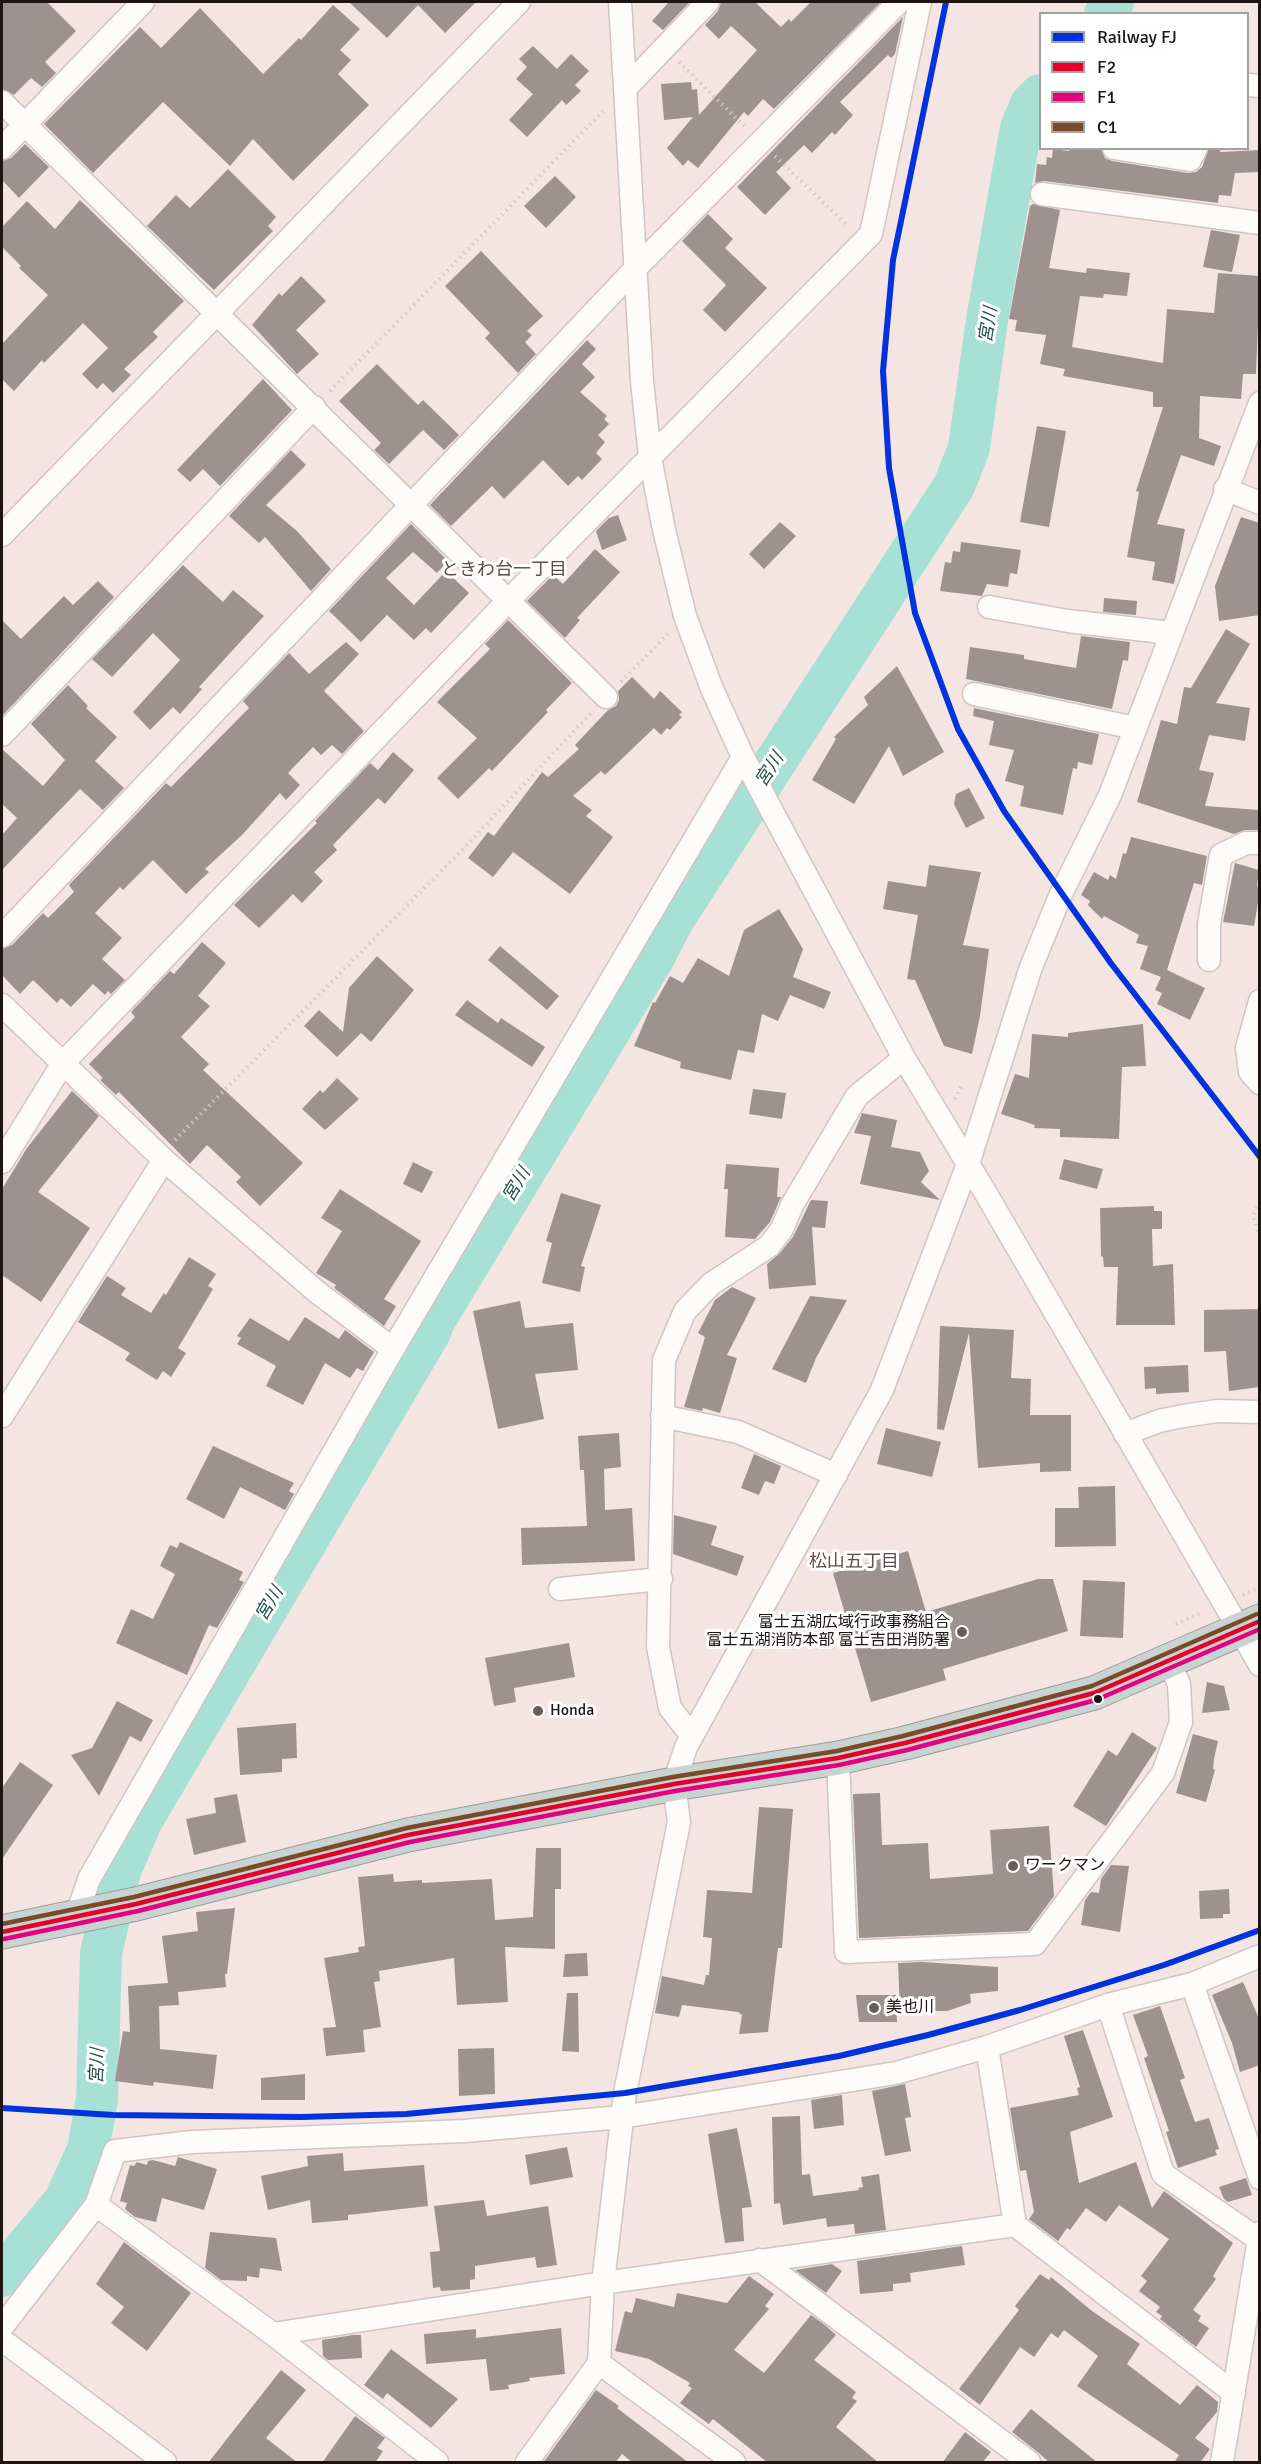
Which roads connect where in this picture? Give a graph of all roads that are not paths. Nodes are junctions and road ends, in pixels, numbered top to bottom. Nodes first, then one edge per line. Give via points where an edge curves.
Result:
1 (143, 2) edge
2 (519, 2) edge
3 (620, 2) edge
4 (708, 2) edge
5 (899, 2) edge
6 (920, 2) edge
7 (625, 89) junction
8 (2, 102) edge
9 (24, 124) junction
10 (2, 148) edge
11 (1127, 150) edge
12 (1195, 150) edge
13 (1042, 194) dead end
14 (1260, 223) edge
15 (635, 269) junction
16 (217, 312) junction
17 (1260, 403) edge
18 (314, 407) junction
19 (650, 457) junction
20 (1225, 489) junction
21 (1260, 503) edge
22 (411, 505) junction
23 (2, 535) edge
24 (507, 602) junction
25 (989, 607) dead end
26 (1171, 633) junction
27 (974, 694) dead end
28 (606, 697) road end
29 (1135, 728) junction
30 (2, 735) edge
31 (747, 765) junction
32 (1260, 843) edge
33 (2, 936) edge
34 (1209, 960) dead end
35 (1260, 1001) edge
36 (2, 1005) edge
37 (904, 1058) junction
38 (63, 1063) junction
39 (1260, 1083) edge
40 (162, 1158) junction
41 (2, 1162) edge
42 (968, 1164) junction
43 (393, 1349) junction
44 (1260, 1412) edge
45 (2, 1416) edge
46 (662, 1416) junction
47 (1125, 1434) junction
48 (836, 1475) junction
49 (661, 1579) junction
50 (561, 1589) dead end
51 (1250, 1625) edge
52 (1168, 1660) junction
53 (1260, 1665) edge
54 (692, 1736) junction
55 (838, 1758) junction
56 (674, 1784) junction
57 (86, 1916) junction
58 (2, 1932) edge
59 (1260, 1956) edge
60 (1192, 1984) junction
61 (1108, 2005) junction
62 (987, 2047) junction
63 (622, 2117) junction
64 (1260, 2178) edge
65 (96, 2205) junction
66 (1015, 2224) junction
67 (1259, 2236) edge
68 (760, 2260) junction
69 (603, 2283) junction
70 (2, 2326) edge
71 (273, 2334) junction
72 (2, 2340) edge
73 (600, 2363) junction
74 (1234, 2393) junction
75 (165, 2463) edge
76 (437, 2463) edge
77 (527, 2463) edge
78 (734, 2463) edge
79 (1029, 2463) edge
80 (1222, 2463) edge

1 - 9 street
2 - 16 street
3 - 7 street
4 - 7 street
5 - 15 street
6 - 19 street via 871,234
7 - 15 street
8 - 9 street
9 - 10 street
9 - 16 street
11 - 12 street via 1190,160
13 - 14 street
15 - 19 street
15 - 22 street
16 - 18 street
16 - 23 street
17 - 20 street
18 - 22 street
18 - 30 street
19 - 24 street
19 - 31 street via 685,616 712,689
20 - 21 street
20 - 26 street
22 - 24 street
22 - 33 street
24 - 28 street
24 - 38 street
25 - 26 street
26 - 29 street
27 - 29 street
29 - 42 street via 1110,795 1061,894 1031,968
31 - 37 street
31 - 43 street
32 - 34 street via 1246,843 1221,855 1209,924
35 - 39 street via 1247,1048 1250,1072
36 - 38 street
37 - 42 street
37 - 46 street via 857,1096 769,1246 711,1284 684,1311 664,1360
38 - 40 street
38 - 41 street
40 - 43 street via 316,1292
40 - 45 street
42 - 47 street
42 - 48 street via 882,1390
43 - 57 street via 89,1879
44 - 47 street via 1217,1411 1183,1416
46 - 48 street via 738,1432
46 - 49 street
47 - 51 street
48 - 54 street
49 - 50 street
49 - 54 street via 658,1647 666,1692 670,1708
51 - 52 highway
51 - 53 street
52 - 55 highway via 1094,1693
52 - 55 street via 1179,1684 1180,1722 1163,1773 1035,1944 846,1952
54 - 56 street
55 - 56 highway
56 - 57 highway via 408,1835
56 - 63 street via 679,1822
57 - 58 highway
59 - 60 street
60 - 61 street
60 - 64 street
61 - 62 street
61 - 67 street via 1163,2174
62 - 63 street via 896,2073
62 - 66 street
63 - 65 street via 465,2131 192,2142 115,2151
63 - 69 street
65 - 70 street
65 - 71 street
66 - 68 street
66 - 74 street
67 - 74 street
68 - 69 street
68 - 79 street
69 - 71 street
69 - 73 street
71 - 76 street
72 - 75 street
73 - 77 street
73 - 78 street
74 - 80 street

